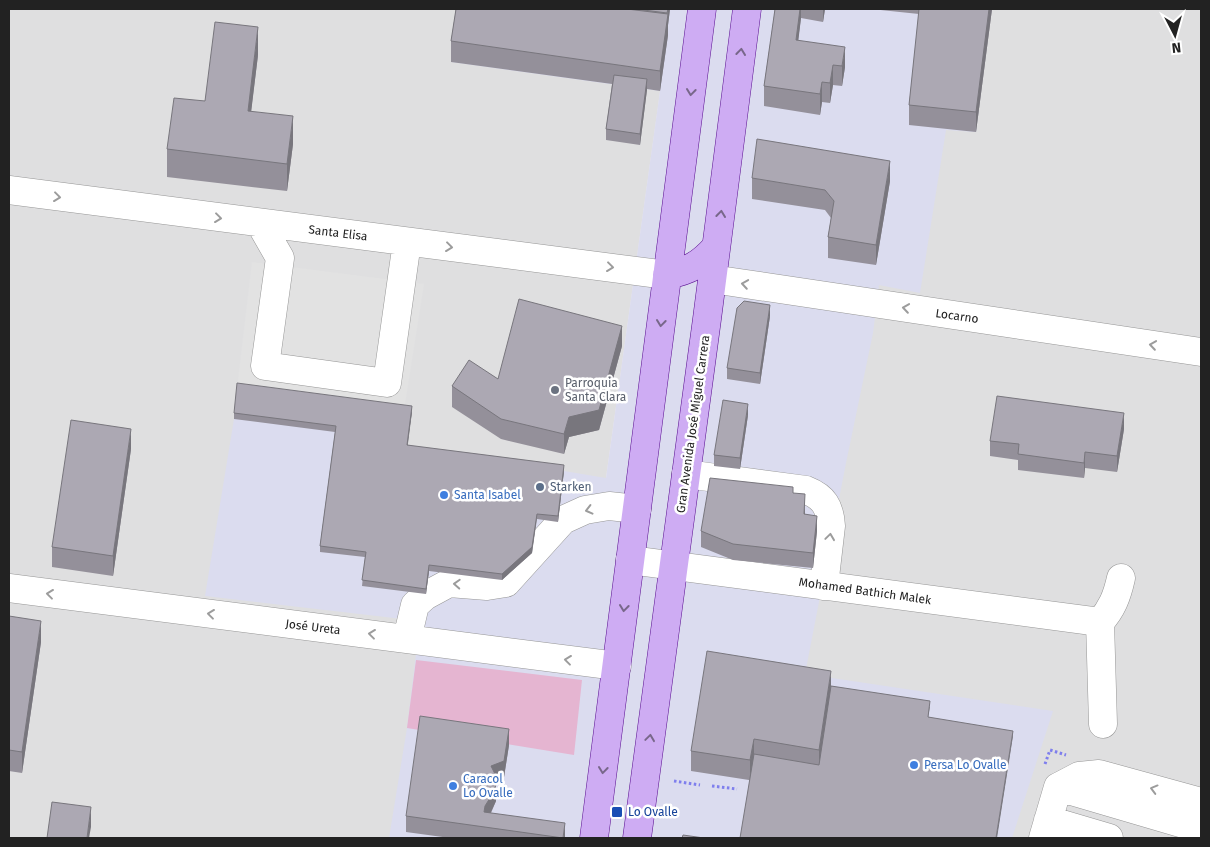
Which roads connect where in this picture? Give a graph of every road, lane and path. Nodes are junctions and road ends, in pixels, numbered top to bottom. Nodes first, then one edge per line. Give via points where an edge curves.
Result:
1 (702, 9) edge
2 (747, 9) edge
3 (9, 190) edge
4 (260, 223) junction
5 (407, 242) junction
6 (716, 247) junction
7 (667, 275) junction
8 (712, 279) junction
9 (1201, 352) edge
10 (686, 474) junction
11 (637, 509) junction
12 (630, 560) junction
13 (674, 566) junction
14 (1121, 578) dead end
15 (824, 586) junction
16 (9, 588) edge
17 (1100, 622) junction
18 (407, 638) junction
19 (617, 666) junction
20 (1103, 724) dead end
21 (674, 781) dead end
22 (700, 785) dead end
23 (712, 786) dead end
24 (1058, 787) junction
25 (737, 789) dead end
26 (1201, 802) edge
27 (1046, 829) edge
28 (1201, 829) edge
29 (594, 838) edge
30 (637, 838) edge
31 (1109, 838) edge

1 -> 7 main road
6 -> 2 main road, Gran Avenida José Miguel Carrera
3 -> 4 street, Santa Elisa
4 - 5 street, Santa Elisa
4 - 5 street via 280,258 265,366 387,383
5 -> 7 street, Santa Elisa
6 - 7 main road via 692,268
6 - 8 main road, Gran Avenida José Miguel Carrera
7 -> 11 main road
9 -> 8 street, Locarno
8 - 10 main road, Gran Avenida José Miguel Carrera
10 - 13 main road, Gran Avenida José Miguel Carrera
15 -> 10 street via 832,526 827,506 816,494
11 - 12 main road
11 -> 18 street via 609,506 585,510 563,520 506,583 487,586 449,583 425,596 415,606
12 - 13 street, Mohamed Bathich Malek
12 -> 19 main road
13 - 15 street, Mohamed Bathich Malek
30 -> 13 main road, Gran Avenida José Miguel Carrera
14 - 17 street via 1116,597
15 - 17 street, Mohamed Bathich Malek
18 -> 16 street, José Ureta
17 - 20 street
19 -> 18 street, José Ureta
19 -> 29 main road
21 - 22 path
23 - 25 path
26 -> 24 street via 1099,774 1079,776
24 - 27 street
24 - 28 street
27 - 31 street

